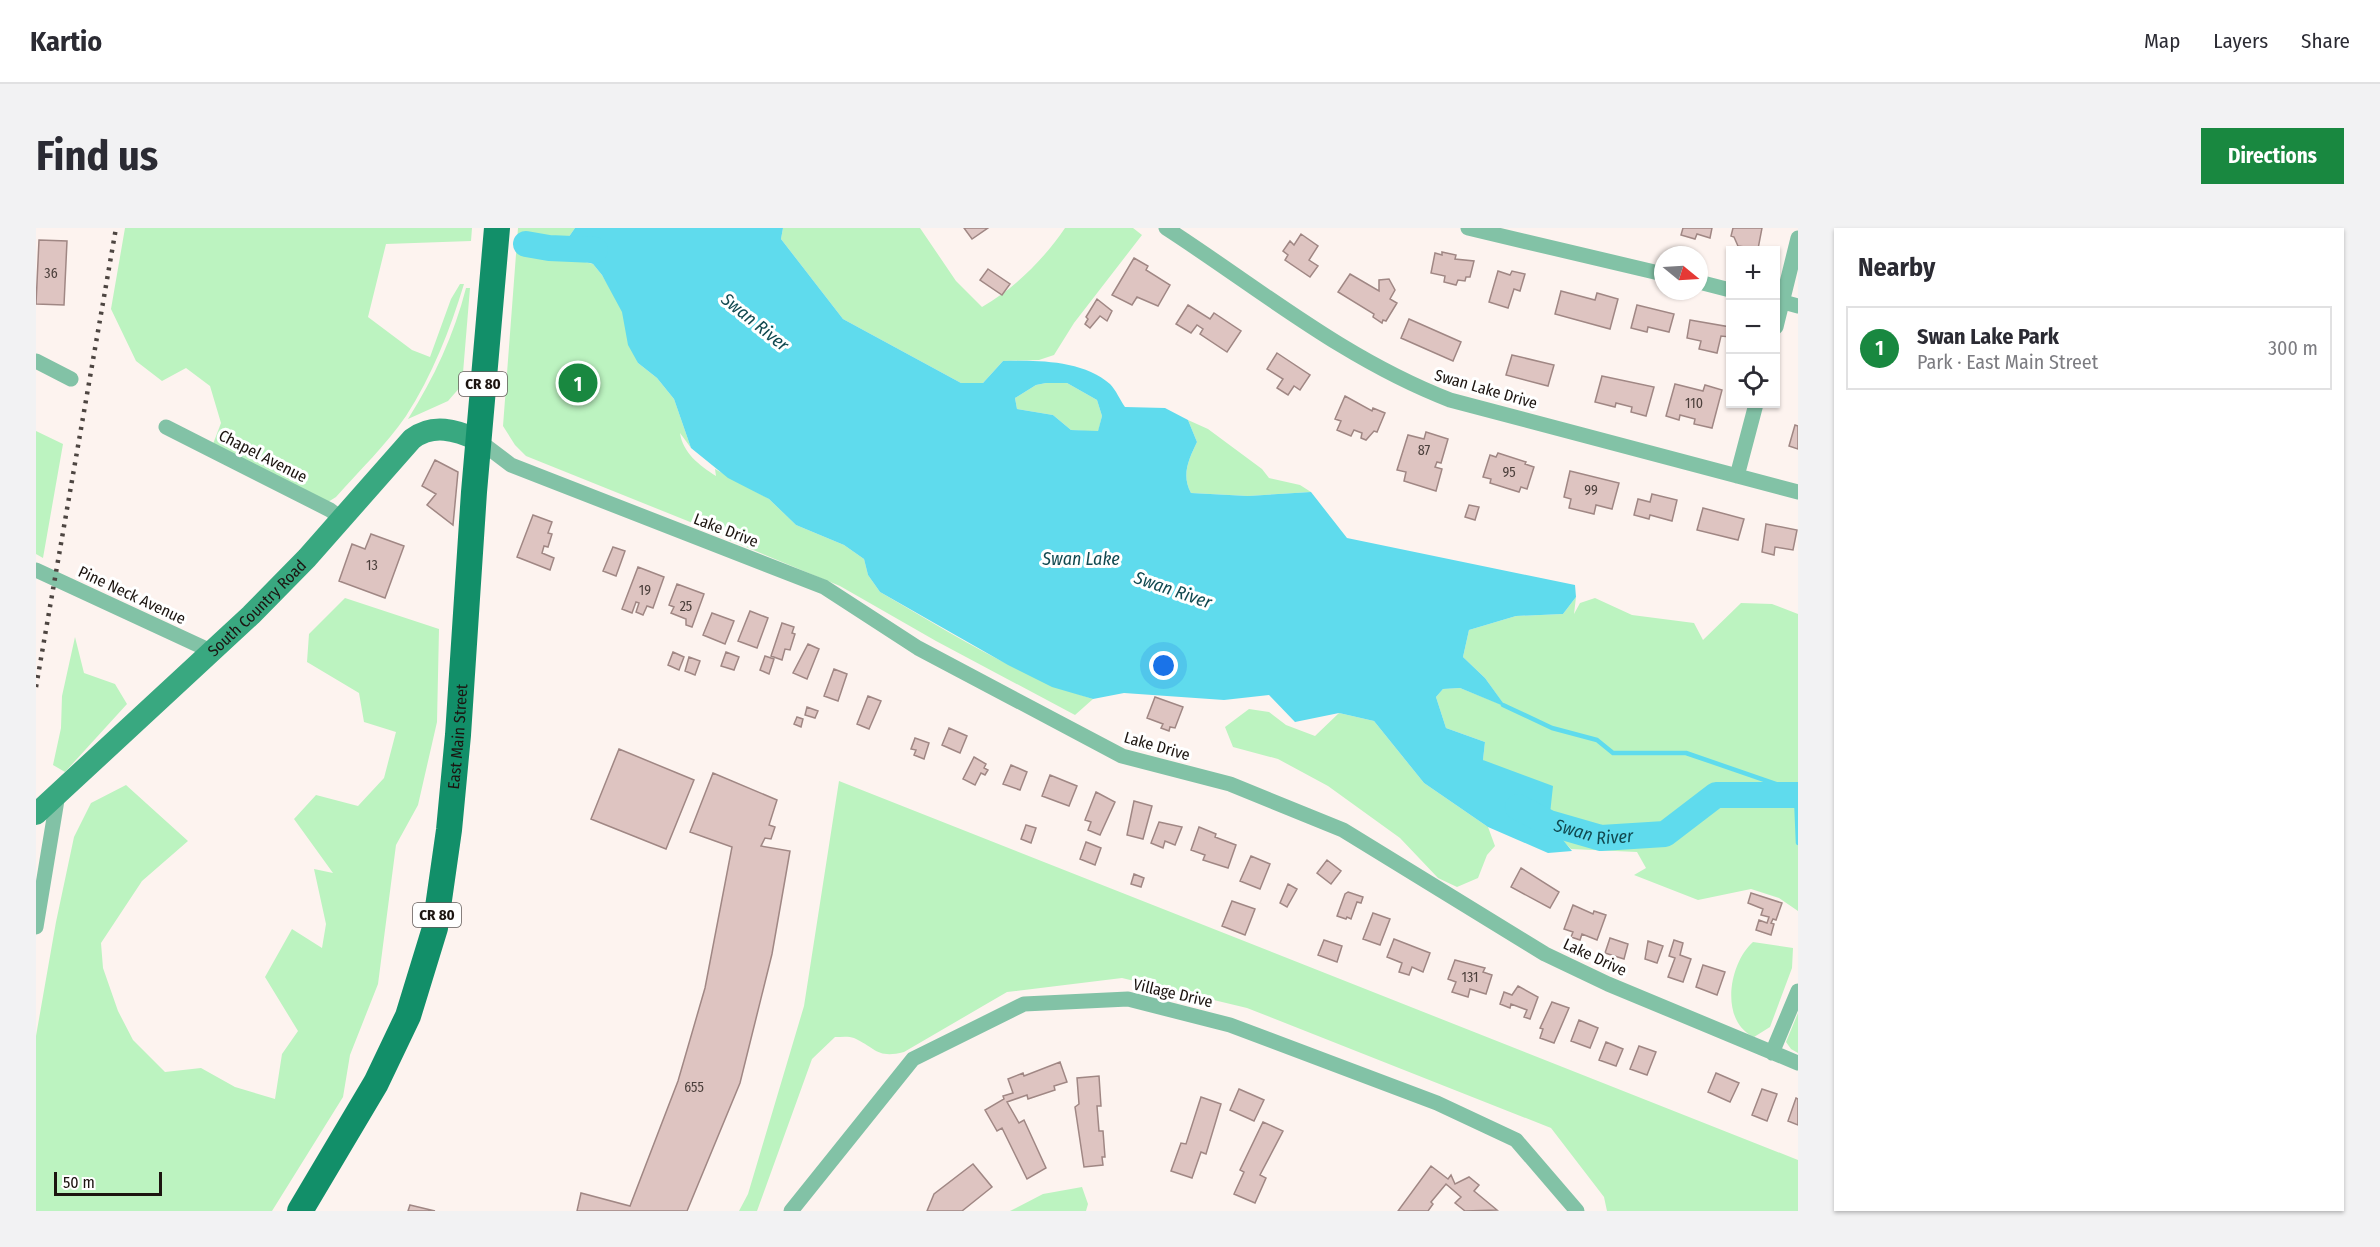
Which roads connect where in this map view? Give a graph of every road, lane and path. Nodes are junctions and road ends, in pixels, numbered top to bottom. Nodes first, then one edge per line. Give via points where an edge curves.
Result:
1 (496, 228) edge
2 (1166, 228) edge
3 (1468, 228) edge
4 (1798, 237) edge
5 (1654, 272) edge
6 (1708, 284) edge
7 (1726, 289) edge
8 (1779, 300) edge
9 (1780, 301) edge
10 (1798, 306) edge
11 (36, 361) edge
12 (71, 379) dead end
13 (1755, 408) edge
14 (166, 427) dead end
15 (478, 440) junction
16 (1737, 476) junction
17 (1798, 492) edge
18 (342, 519) junction
19 (36, 570) edge
20 (213, 652) junction
21 (58, 794) junction
22 (36, 814) edge
23 (36, 927) edge
24 (1798, 991) edge
25 (1772, 1053) junction
26 (1798, 1063) edge
27 (300, 1211) edge
28 (791, 1211) edge
29 (1577, 1211) edge

1 - 15 main road, East Main Street / CR 80
2 - 16 street, Swan Lake Drive via 1357,357 1409,384 1450,400
3 - 5 street
4 - 8 street
6 - 7 street
9 - 10 street
11 - 12 street
13 - 16 street
14 - 18 street, Chapel Avenue
15 - 18 main road, South Country Road via 450,430 418,435
15 - 25 street, Lake Drive via 511,465 824,586 918,648 1122,756 1230,784 1343,830 1545,954
15 - 27 main road, East Main Street / CR 80 via 458,735 435,928 408,1016 376,1083
16 - 17 street, Swan Lake Drive
18 - 20 main road, South Country Road
19 - 20 street, Pine Neck Avenue
20 - 21 main road, South Country Road
21 - 22 main road, South Country Road
21 - 23 street
24 - 25 street
25 - 26 street, Lake Drive
28 - 29 street, Village Drive via 913,1059 1024,1004 1128,999 1230,1025 1437,1103 1516,1140

